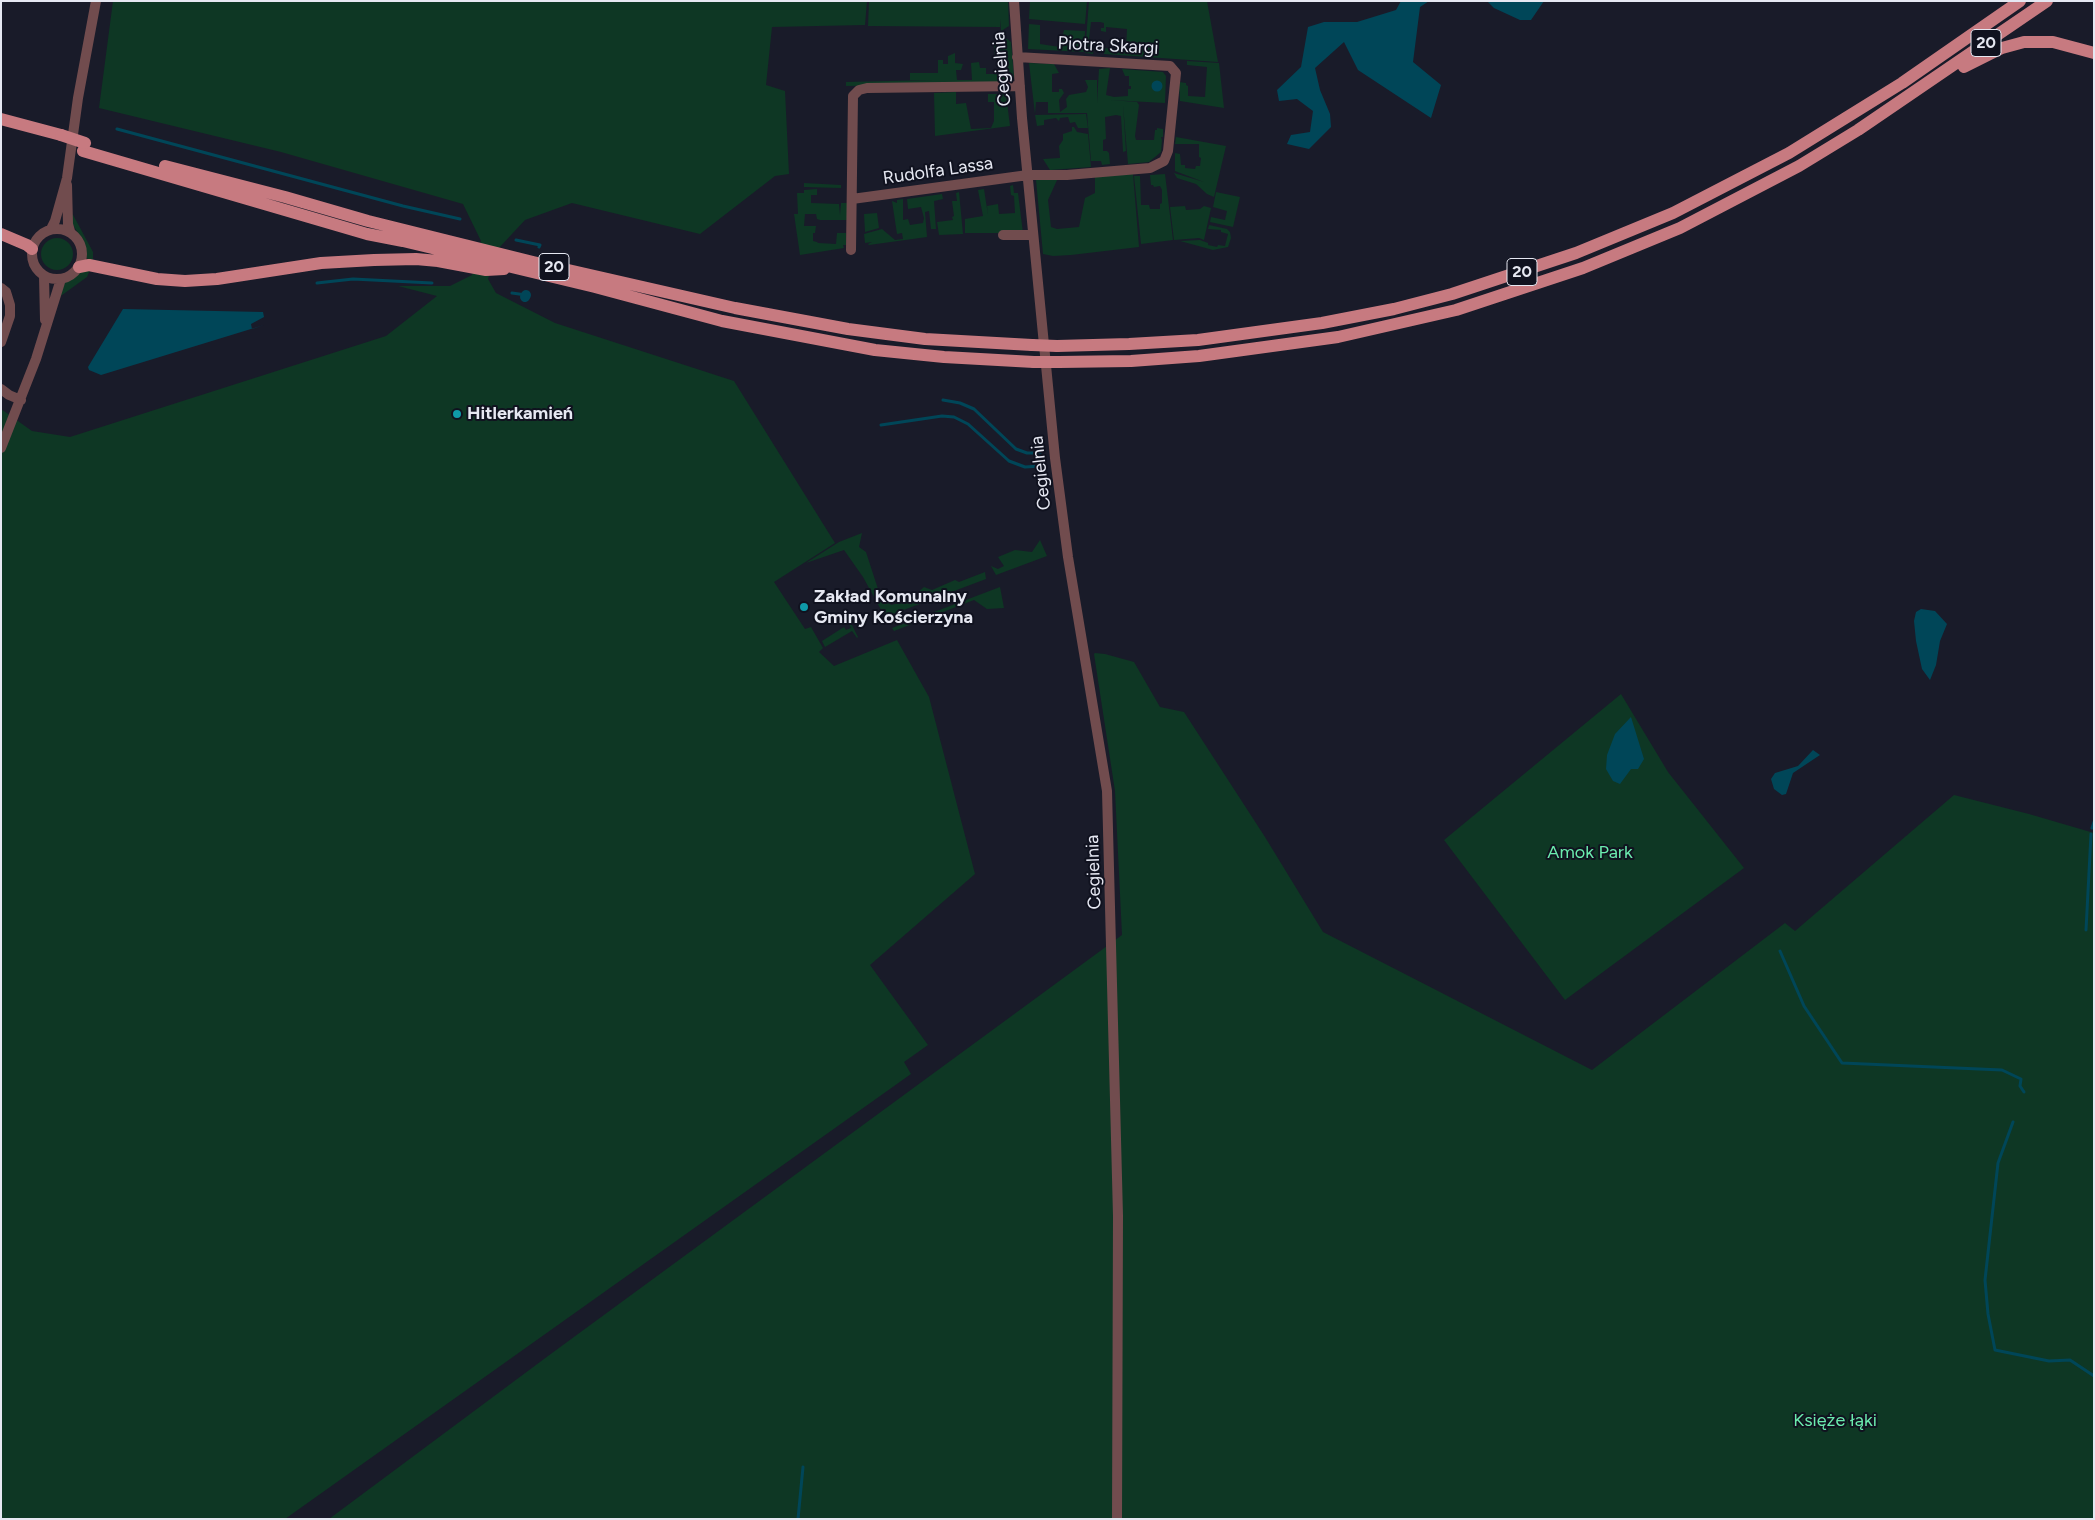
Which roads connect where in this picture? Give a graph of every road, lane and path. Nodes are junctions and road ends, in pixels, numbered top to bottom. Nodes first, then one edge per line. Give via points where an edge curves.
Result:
1 (96, 1) edge
2 (1014, 1) edge
3 (2020, 1) edge
4 (2047, 1) edge
5 (2094, 53) edge
6 (1017, 57) junction
7 (1925, 85) junction
8 (1020, 86) junction
9 (1, 119) edge
10 (1, 127) edge
11 (60, 140) junction
12 (84, 147) junction
13 (1028, 175) junction
14 (67, 178) junction
15 (852, 199) junction
16 (51, 229) junction
17 (70, 231) junction
18 (1, 234) edge
19 (1003, 235) dead end
20 (1033, 235) junction
21 (32, 249) junction
22 (851, 250) dead end
23 (79, 267) junction
24 (514, 268) junction
25 (44, 276) junction
26 (62, 279) junction
27 (1, 288) edge
28 (45, 327) junction
29 (1, 342) edge
30 (1, 389) edge
31 (21, 400) junction
32 (1, 448) edge
33 (1116, 1519) edge

1 - 14 street
2 - 6 street, Cegielnia
3 - 12 main road, 20, bridge via 1902,83 1789,153 1673,213 1576,253 1452,294 1339,320 1198,340 1057,346 925,339 848,329 735,308 533,262
4 - 7 main road, 20
5 - 7 main road via 2053,42 2013,44
6 - 8 street, Cegielnia
6 - 13 street, Piotra Skargi via 1170,66 1176,73 1168,151 1164,161 1150,168
7 - 24 main road, 20, bridge via 1827,150 1722,207 1608,259 1502,296 1423,318 1338,337 1206,355 1130,361 1034,362 906,354 812,340 722,321
8 - 13 street, Cegielnia
8 - 15 street via 859,90 853,96
9 - 11 main road, 20
10 - 11 main road, 20
11 - 12 main road, 20, bridge
12 - 24 main road, 20 via 367,234
13 - 15 street, Rudolfa Lassa
13 - 20 street, Cegielnia
14 - 16 street
14 - 17 street
15 - 22 street
16 - 17 street
16 - 21 street via 37,238
17 - 23 street via 82,248
18 - 21 main road
19 - 20 street
20 - 33 street, Cegielnia via 1062,522 1107,791 1118,1216
21 - 25 street via 33,263
23 - 24 main road via 89,265 157,279 185,281 356,260 416,259 486,270
23 - 26 street
25 - 26 street
25 - 28 street
26 - 28 street
27 - 29 street via 6,292 10,316
28 - 31 street
30 - 31 street
31 - 32 street

